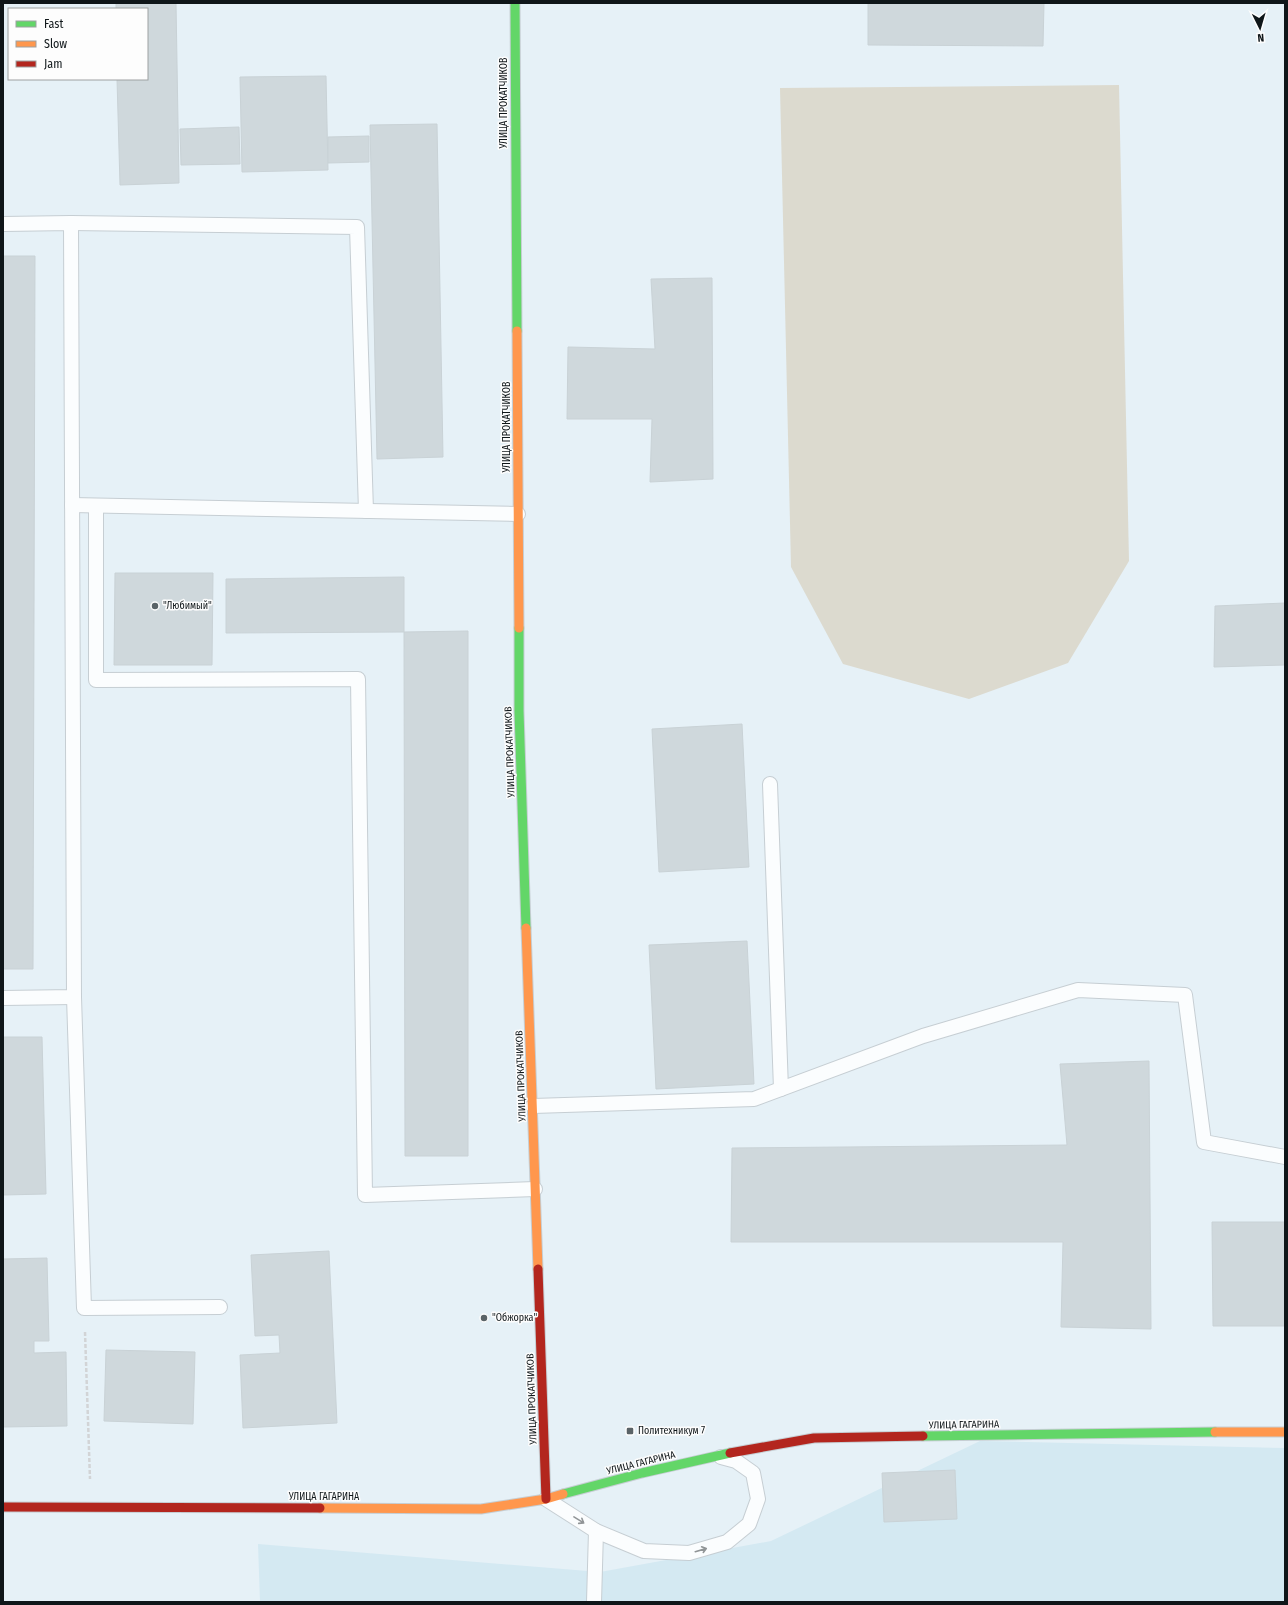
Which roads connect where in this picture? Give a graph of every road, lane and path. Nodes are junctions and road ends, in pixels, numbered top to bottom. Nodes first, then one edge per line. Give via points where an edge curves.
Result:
1 (515, 3) edge
2 (71, 223) junction
3 (3, 224) edge
4 (72, 505) junction
5 (96, 506) junction
6 (366, 511) junction
7 (518, 514) junction
8 (770, 784) dead end
9 (74, 997) junction
10 (3, 998) edge
11 (781, 1089) junction
12 (533, 1106) junction
13 (1285, 1157) edge
14 (535, 1188) junction
15 (220, 1306) dead end
16 (84, 1308) junction
17 (1285, 1432) edge
18 (717, 1455) junction
19 (546, 1499) junction
20 (3, 1507) edge
21 (91, 1508) junction
22 (596, 1531) junction
23 (594, 1602) edge

1 - 7 street, УЛИЦА ПРОКАТЧИКОВ
2 - 3 lane
2 - 4 lane
2 - 6 lane via 357,227
4 - 5 lane
4 - 9 lane
5 - 6 lane
5 - 14 lane via 96,680 358,679 365,1195
6 - 7 lane
7 - 12 street, УЛИЦА ПРОКАТЧИКОВ via 519,712
8 - 11 lane
9 - 10 lane
9 - 16 lane
11 - 12 lane via 754,1098
11 - 13 lane via 923,1036 1078,990 1185,995 1204,1142
12 - 14 street, УЛИЦА ПРОКАТЧИКОВ
14 - 19 street, УЛИЦА ПРОКАТЧИКОВ
15 - 16 lane
16 - 21 path
17 - 18 street, УЛИЦА ГАГАРИНА via 814,1438
18 - 19 street, УЛИЦА ГАГАРИНА
22 -> 18 lane via 644,1551 689,1553 726,1542 749,1524 758,1499 753,1473 736,1461
19 - 21 street, УЛИЦА ГАГАРИНА via 481,1509
19 -> 22 lane
20 - 21 street, УЛИЦА ГАГАРИНА
22 - 23 lane

